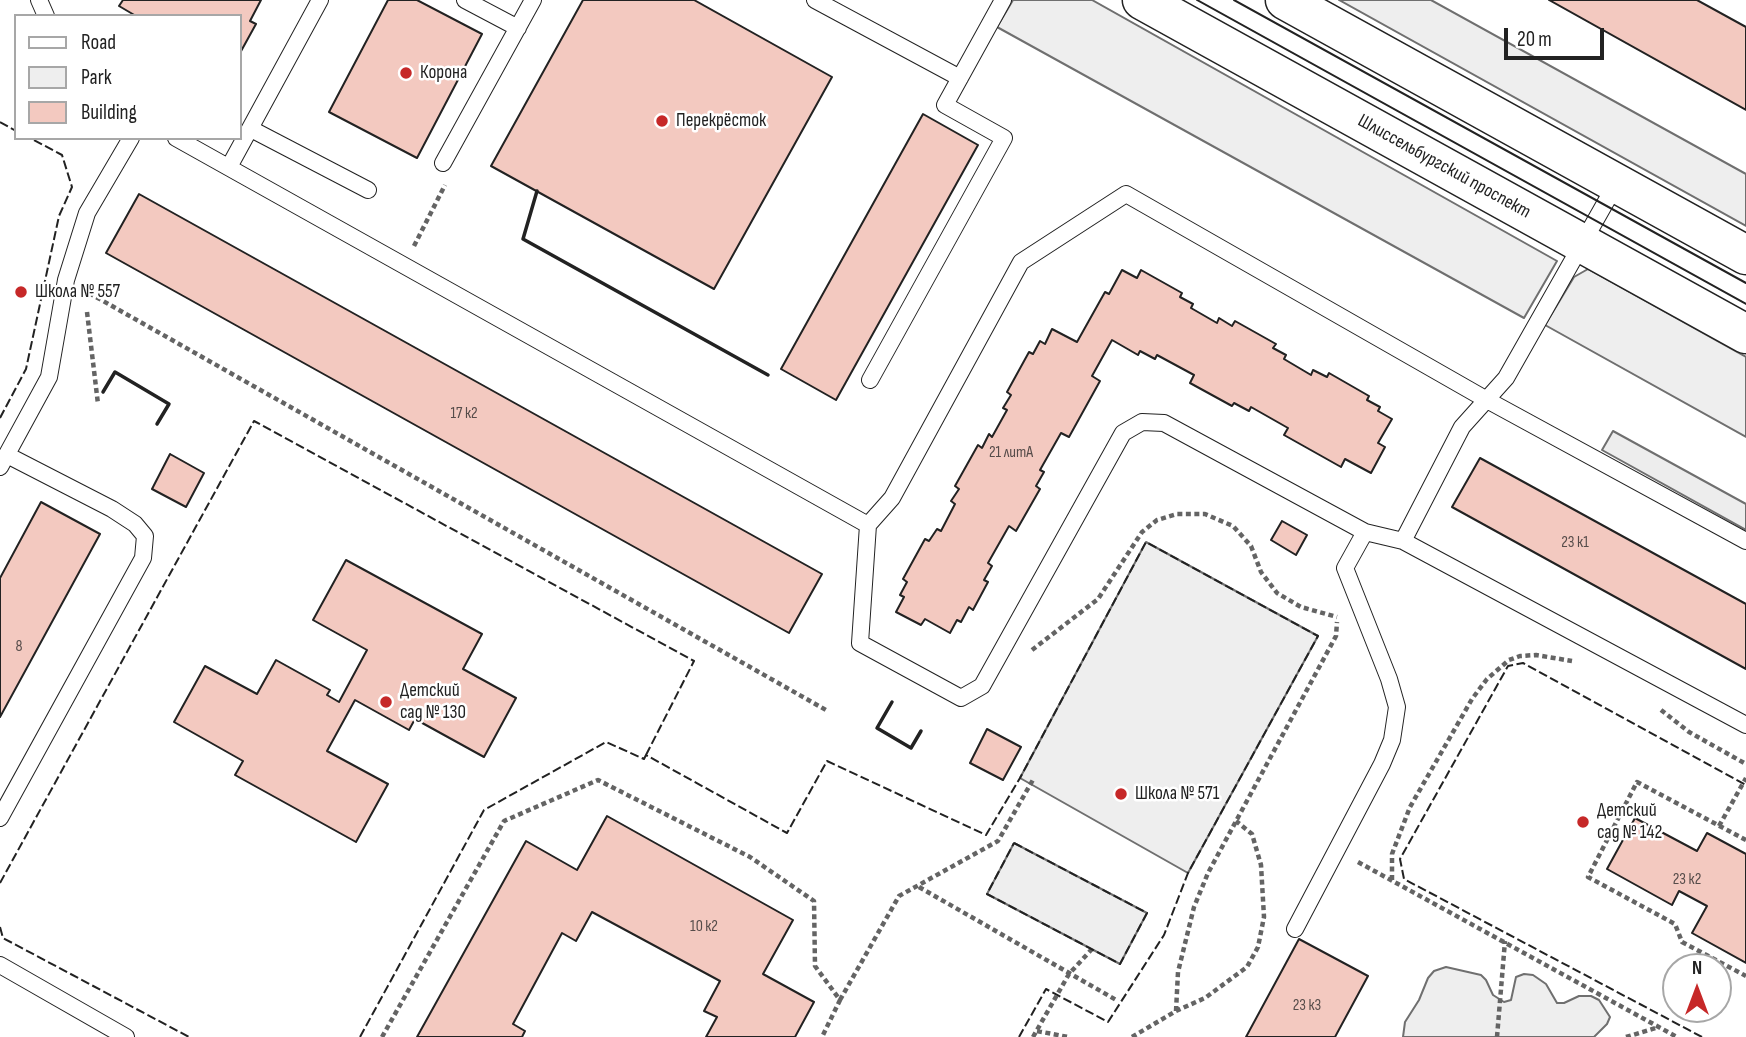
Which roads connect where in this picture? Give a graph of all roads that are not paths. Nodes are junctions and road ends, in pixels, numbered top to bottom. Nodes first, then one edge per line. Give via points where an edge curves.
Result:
1 (320, 0) edge
2 (465, 0) edge
3 (533, 0) edge
4 (815, 0) edge
5 (1003, 0) edge
6 (1142, 0) edge
7 (1285, 0) edge
8 (518, 28) junction
9 (960, 78) junction
10 (251, 129) junction
11 (130, 140) edge
12 (180, 140) edge
13 (443, 163) road end
14 (229, 167) junction
15 (1616, 183) junction
16 (368, 190) dead end
17 (1582, 243) junction
18 (1746, 255) edge
19 (1746, 334) edge
20 (870, 380) dead end
21 (1487, 400) junction
22 (4, 461) edge
23 (868, 525) junction
24 (1365, 532) junction
25 (1403, 541) junction
26 (1746, 541) edge
27 (1746, 725) edge
28 (0, 818) edge
29 (1295, 929) dead end
30 (0, 965) edge
31 (127, 1037) edge

1 - 10 lane
2 - 8 lane
3 - 8 lane
4 - 9 lane
5 - 9 lane
6 - 17 main road, Шлиссельбургский проспект
7 - 15 main road
8 - 13 lane
9 - 20 lane via 945,106 1004,138
10 - 14 lane
10 - 16 lane
11 - 22 lane via 87,214 66,280 49,377
12 - 14 lane
14 - 23 lane
15 - 17 lane
15 - 18 main road
17 - 19 main road, Шлиссельбургский проспект
17 - 21 lane via 1506,379
21 - 23 lane via 1126,194 1021,262 892,498
21 - 25 lane via 1462,427
21 - 26 lane
22 - 28 lane via 112,509 145,536 143,558
23 - 24 lane via 860,643 961,698 982,686 1123,433 1142,422 1164,423
24 - 25 lane
24 - 29 lane via 1345,568 1389,679 1396,707 1392,740
25 - 27 lane
30 - 31 lane

